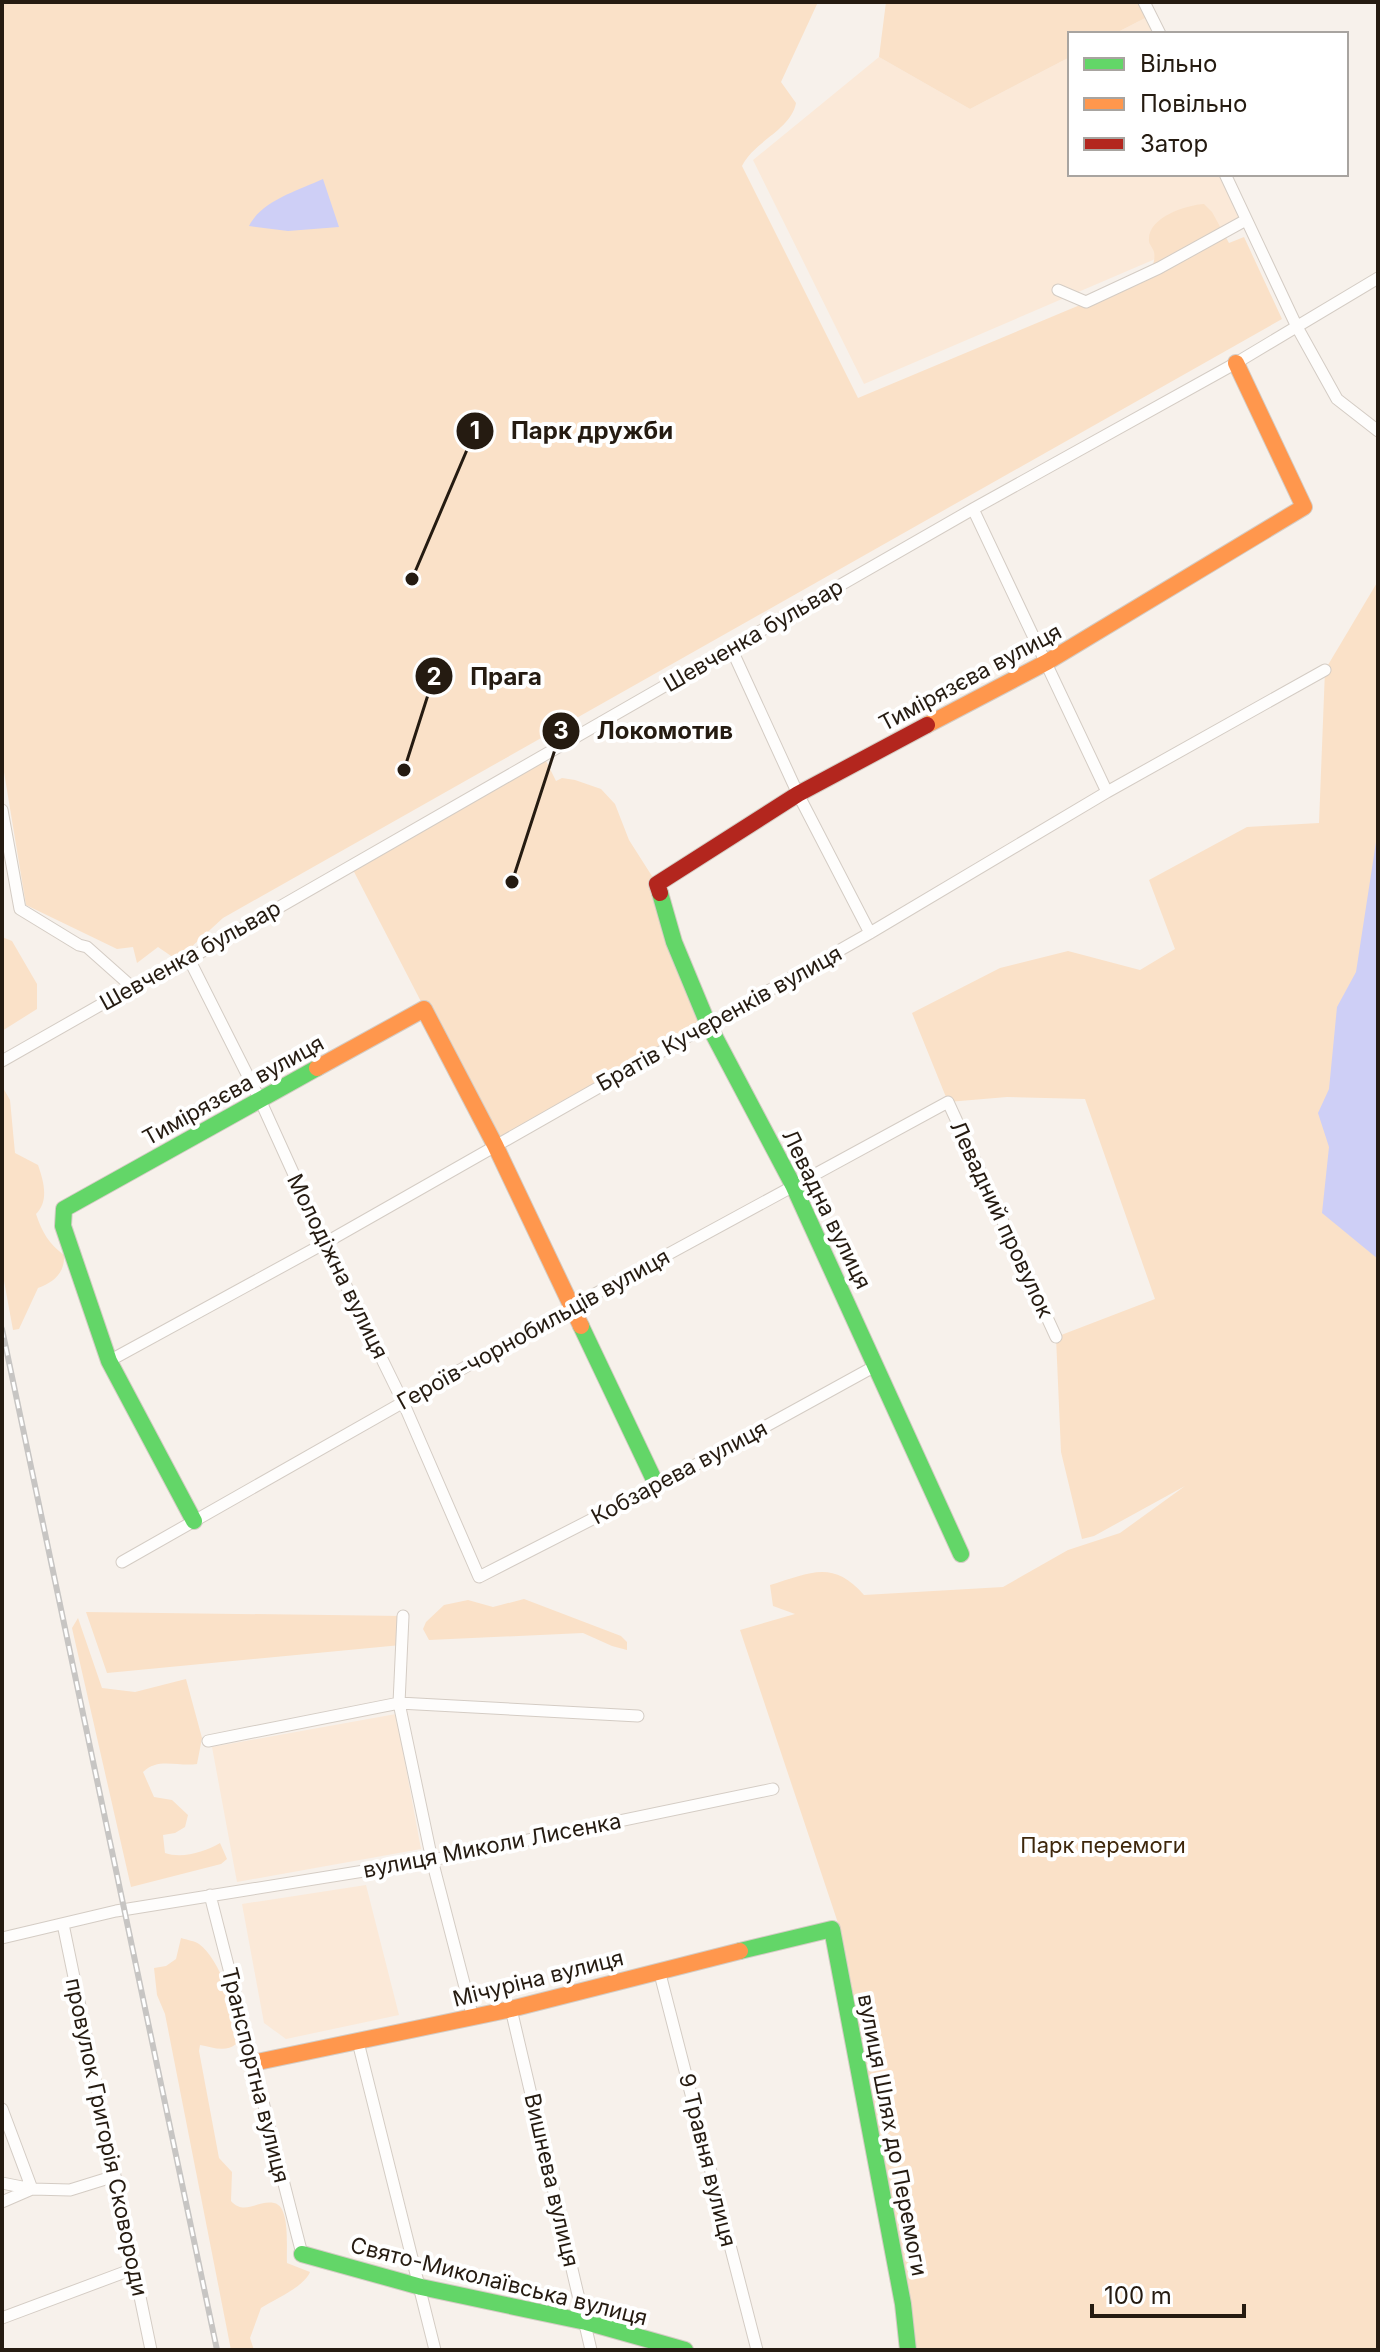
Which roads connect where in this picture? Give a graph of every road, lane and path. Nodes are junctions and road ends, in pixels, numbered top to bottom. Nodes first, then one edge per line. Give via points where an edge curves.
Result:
1 (1144, 2) edge
2 (1159, 32) edge
3 (1226, 176) edge
4 (1246, 220) junction
5 (1378, 278) edge
6 (1058, 290) dead end
7 (1297, 327) junction
8 (1236, 363) junction
9 (1378, 431) edge
10 (973, 509) junction
11 (731, 648) junction
12 (1047, 662) junction
13 (1325, 670) dead end
14 (1107, 792) junction
15 (798, 794) junction
16 (2, 810) edge
17 (657, 884) joint
18 (870, 933) junction
19 (189, 959) junction
20 (132, 987) junction
21 (708, 1024) junction
22 (2, 1061) edge
23 (261, 1102) junction
24 (948, 1102) joint
25 (495, 1145) junction
26 (793, 1185) junction
27 (325, 1243) junction
28 (571, 1307) junction
29 (1056, 1337) dead end
30 (109, 1361) junction
31 (877, 1365) junction
32 (403, 1402) junction
33 (657, 1486) junction
34 (194, 1521) junction
35 (961, 1554) dead end
36 (122, 1562) dead end
37 (479, 1577) joint
38 (403, 1616) dead end
39 (399, 1703) junction
40 (638, 1716) dead end
41 (208, 1741) dead end
42 (773, 1789) dead end
43 (432, 1860) junction
44 (210, 1895) junction
45 (63, 1924) junction
46 (832, 1929) joint
47 (2, 1938) edge
48 (659, 1970) junction
49 (511, 2009) junction
50 (473, 2018) junction
51 (358, 2042) junction
52 (253, 2063) junction
53 (2, 2109) edge
54 (115, 2176) junction
55 (2, 2183) edge
56 (32, 2189) junction
57 (2, 2202) edge
58 (302, 2254) joint
59 (133, 2269) junction
60 (421, 2287) junction
61 (2, 2318) edge
62 (586, 2322) junction
63 (151, 2350) edge
64 (435, 2350) edge
65 (591, 2350) edge
66 (685, 2350) edge
67 (757, 2350) edge
68 (908, 2350) edge

1 - 2 street
3 - 4 street
4 - 6 street via 1086,302
4 - 7 street
5 - 7 street, Шевченка бульвар
7 - 8 street, Шевченка бульвар
7 - 9 street via 1337,399
8 - 10 street, Шевченка бульвар
8 - 12 street, Тимірязєва вулиця via 1304,507
10 - 11 street, Шевченка бульвар
10 - 12 street
11 - 15 street
11 - 19 street, Шевченка бульвар
12 - 14 street
12 - 15 street, Тимірязєва вулиця
13 - 14 street, Братів Кучеренків вулиця
14 - 18 street, Братів Кучеренків вулиця
15 - 17 street, Тимірязєва вулиця
15 - 18 street
16 - 20 street via 20,909 87,947
17 - 21 street, Левадна вулиця
18 - 21 street, Братів Кучеренків вулиця
19 - 20 street, Шевченка бульвар
19 - 23 street, Молодіжна вулиця
20 - 22 street, Шевченка бульвар
21 - 25 street, Братів Кучеренків вулиця
21 - 26 street, Левадна вулиця
23 - 25 street, Тимірязєва вулиця via 424,1009
23 - 27 street, Молодіжна вулиця
23 - 30 street, Тимірязєва вулиця via 64,1209 63,1226
24 - 26 street, Героїв-чорнобильців вулиця
24 - 29 street, Левадний провулок
25 - 27 street, Братів Кучеренків вулиця
25 - 28 street
26 - 28 street, Героїв-чорнобильців вулиця
26 - 31 street, Левадна вулиця
27 - 30 street, Братів Кучеренків вулиця
27 - 32 street, Молодіжна вулиця
28 - 32 street, Героїв-чорнобильців вулиця
28 - 33 street
30 - 34 street
31 - 33 street, Кобзарева вулиця
31 - 35 street, Левадна вулиця
32 - 34 street, Героїв-чорнобильців вулиця
32 - 37 street, Молодіжна вулиця
33 - 37 street, Кобзарева вулиця
34 - 36 street, Героїв-чорнобильців вулиця
38 - 39 street
39 - 40 street
39 - 41 street
39 - 43 street
42 - 43 street, вулиця Миколи Лисенка
43 - 44 street, вулиця Миколи Лисенка
43 - 50 street
44 - 45 street, вулиця Миколи Лисенка
44 - 52 street, Транспортна вулиця
45 - 47 street, вулиця Миколи Лисенка
45 - 54 street, провулок Григорія Сковороди
46 - 48 street, Мічуріна вулиця
46 - 68 street, вулиця Шлях до Перемоги
48 - 49 street, Мічуріна вулиця
48 - 67 street, 9 Травня вулиця
49 - 50 street, Мічуріна вулиця
49 - 62 street, Вишнева вулиця
50 - 51 street, Мічуріна вулиця
51 - 52 street, Мічуріна вулиця
51 - 60 street
52 - 58 street, Транспортна вулиця
53 - 56 street
54 - 56 street via 70,2190
54 - 59 street, провулок Григорія Сковороди
55 - 56 street
56 - 57 street
58 - 60 street, Свято-Миколаївська вулиця
59 - 61 street
59 - 63 street, провулок Григорія Сковороди
60 - 62 street, Свято-Миколаївська вулиця
60 - 64 street
62 - 65 street, Вишнева вулиця
62 - 66 street, Свято-Миколаївська вулиця

